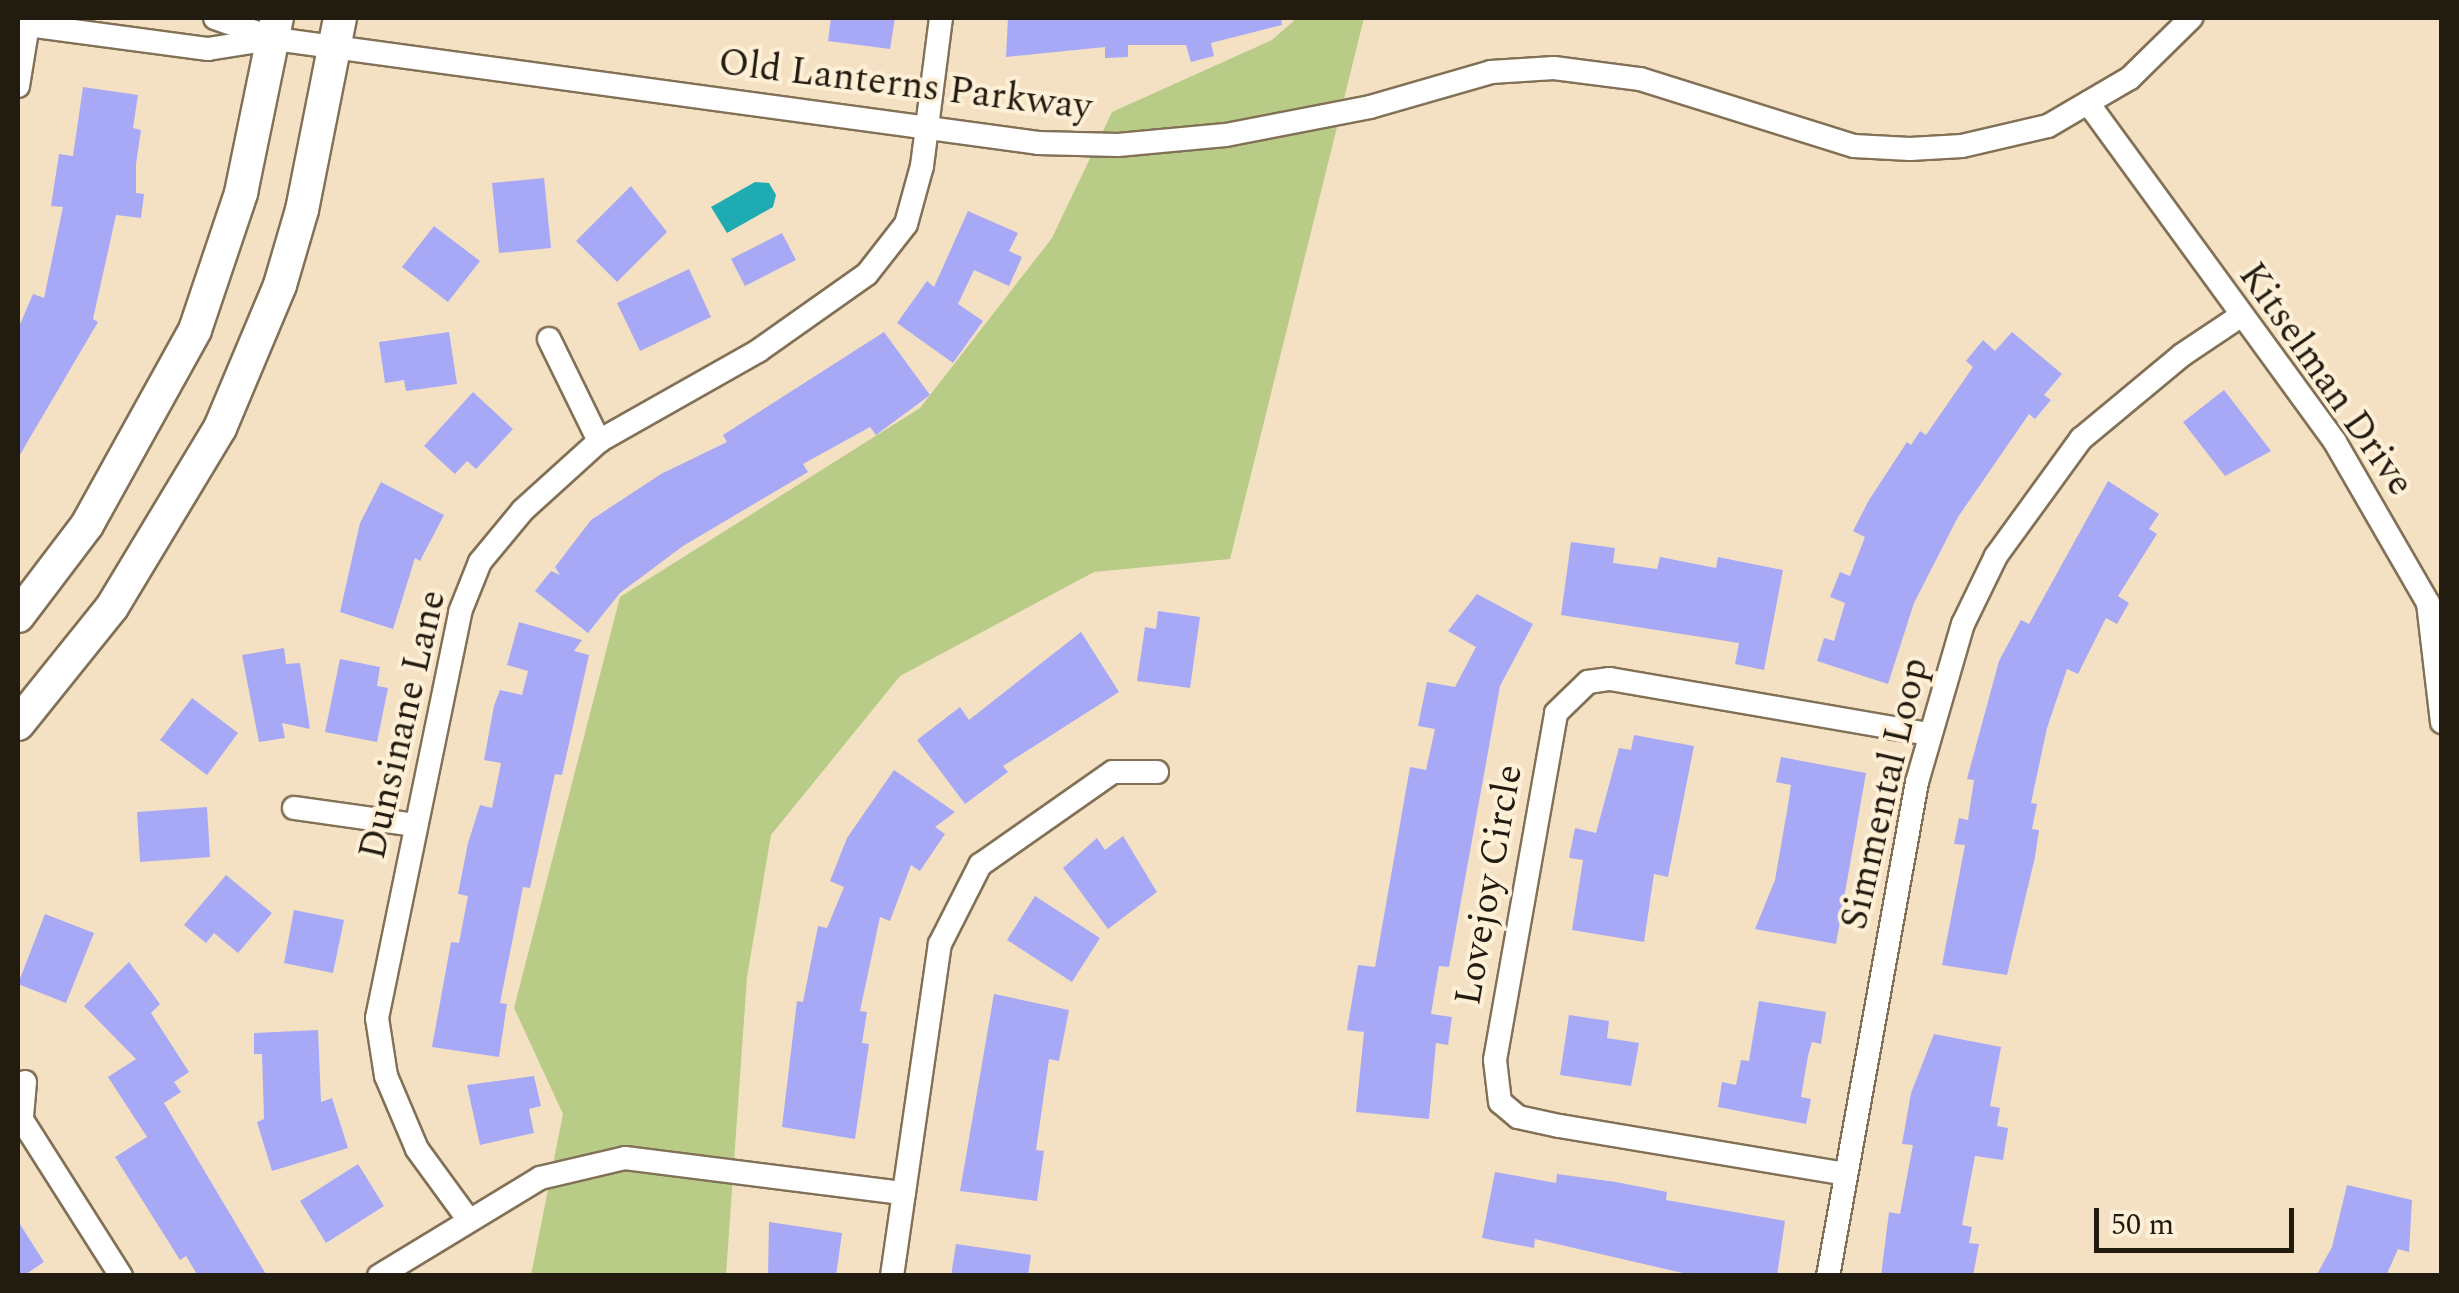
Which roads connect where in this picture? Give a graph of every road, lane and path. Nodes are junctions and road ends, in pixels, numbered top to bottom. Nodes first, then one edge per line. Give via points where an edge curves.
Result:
1 (215, 18) edge
2 (941, 18) edge
3 (2191, 18) edge
4 (28, 22) edge
5 (276, 28) edge
6 (339, 32) edge
7 (18, 86) edge
8 (2088, 102) junction
9 (926, 129) junction
10 (2239, 317) junction
11 (549, 339) dead end
12 (598, 441) junction
13 (2435, 602) edge
14 (18, 616) edge
15 (2442, 722) edge
16 (18, 724) edge
17 (1928, 734) junction
18 (1158, 772) dead end
19 (294, 808) dead end
20 (415, 826) junction
21 (25, 1082) dead end
22 (1846, 1174) junction
23 (904, 1193) junction
24 (468, 1219) junction
25 (121, 1276) edge
26 (379, 1276) edge
27 (892, 1276) edge
28 (1828, 1276) edge

1 - 5 street, Old Lanterns Parkway
2 - 9 street, Dunsinane Lane
3 - 8 street, Old Lanterns Parkway via 2130,78
4 - 5 street, Old Lanterns Parkway via 208,48
4 - 7 street
5 - 6 street, Old Lanterns Parkway
5 - 14 main road via 241,194 195,330 128,458
6 - 9 street, Old Lanterns Parkway
6 - 16 main road via 280,285 220,428 112,608
8 - 9 street, Old Lanterns Parkway via 2048,126 1962,146 1854,146 1640,79 1554,68 1491,72 1370,108 1226,136 1118,145
8 - 10 street, Kitselman Drive
9 - 12 street, Dunsinane Lane via 906,224 868,274 758,351
10 - 13 street, Kitselman Drive via 2335,442
10 - 17 street, Simmental Loop via 2081,439 2029,506 1963,624
11 - 12 street
12 - 20 street, Dunsinane Lane via 523,510 480,562 460,612
13 - 15 street, Kitselman Drive
17 - 22 street, Simmental Loop
17 - 22 street, Lovejoy Circle via 1610,679 1588,682 1556,713 1494,1060 1500,1102 1518,1117 1559,1126
18 - 23 street via 1113,772 980,865 940,944
19 - 20 street
20 - 24 street, Dunsinane Lane via 377,1018 386,1076 417,1149
21 - 25 street via 22,1120
22 - 28 street, Simmental Loop
23 - 24 street via 625,1158 540,1178
23 - 27 street
24 - 26 street

